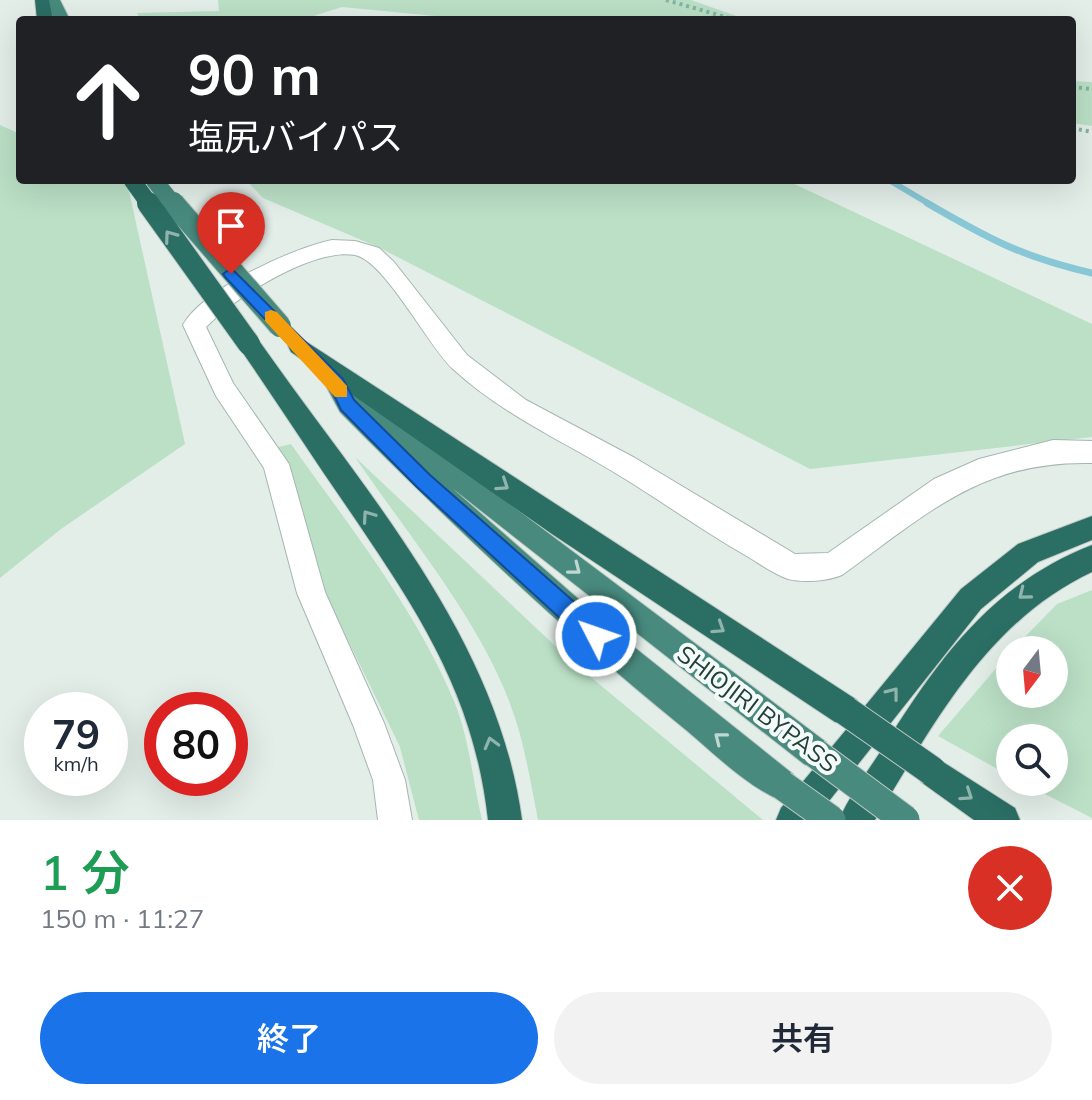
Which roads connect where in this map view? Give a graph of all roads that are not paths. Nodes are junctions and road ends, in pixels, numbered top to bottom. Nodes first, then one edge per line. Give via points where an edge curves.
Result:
1 (135, 184) edge
2 (157, 184) edge
3 (299, 346) junction
4 (337, 384) junction
5 (1092, 452) edge
6 (1092, 528) edge
7 (1092, 558) edge
8 (395, 820) edge
9 (505, 820) edge
10 (793, 820) edge
11 (831, 820) edge
12 (856, 820) edge
13 (905, 820) edge
14 (1003, 820) edge

9 -> 1 highway, bridge via 489,735 461,662 409,574
2 - 3 highway, bridge
3 - 4 highway
3 -> 14 highway, bridge
11 -> 4 highway, SHIOJIRI BYPASS, bridge via 703,724 512,563 348,405
4 -> 13 highway, SHIOJIRI BYPASS, bridge via 361,397 482,498
5 - 8 street via 1053,451 988,467 943,487 832,566 792,567 518,407 459,361 372,253 332,247 309,252 215,304 194,325 224,389 276,464 311,593 368,723 389,780
10 -> 6 highway via 971,599 1028,553
7 -> 12 highway via 1045,578 988,628 963,657

